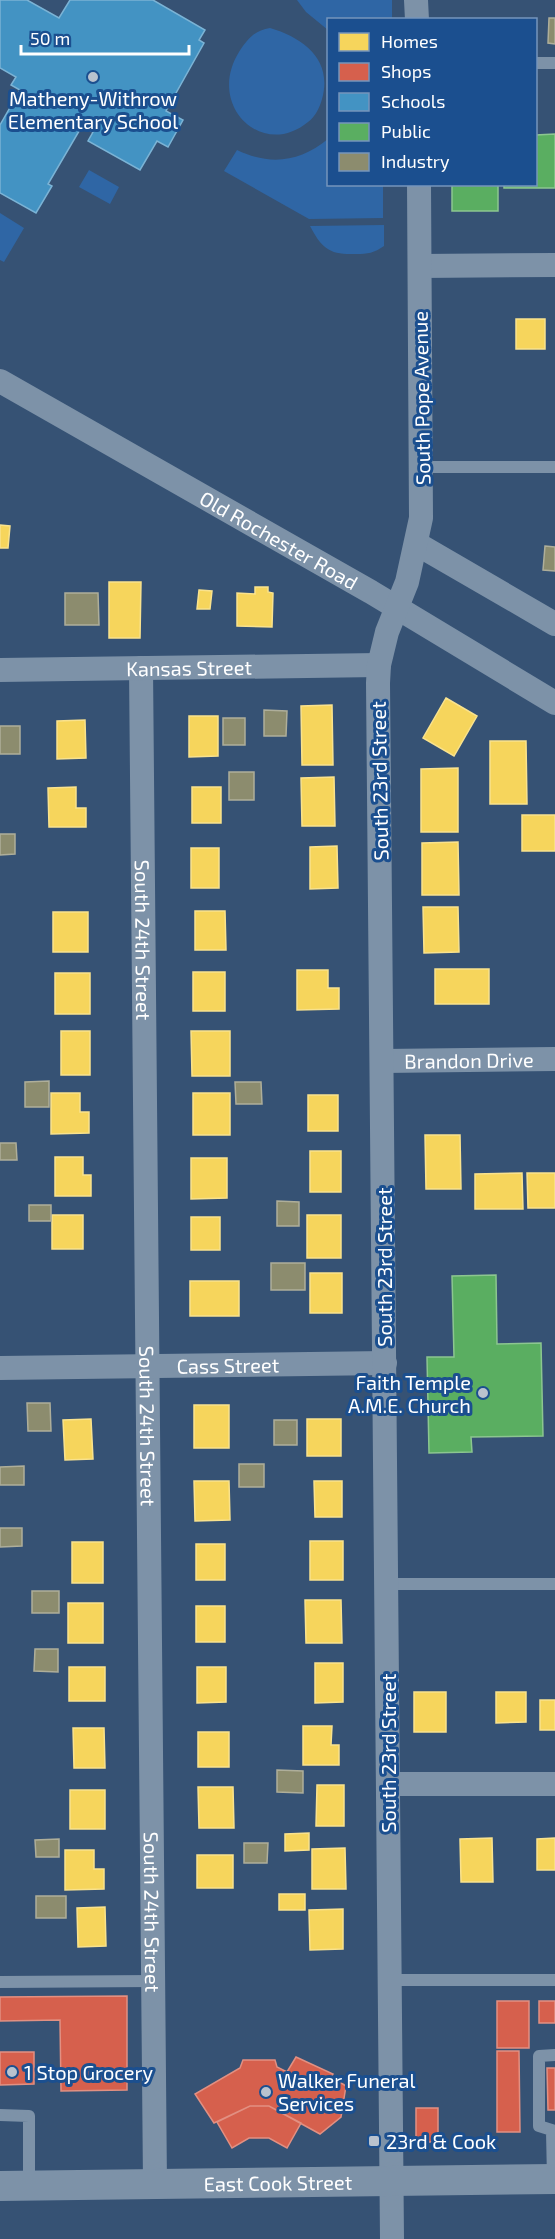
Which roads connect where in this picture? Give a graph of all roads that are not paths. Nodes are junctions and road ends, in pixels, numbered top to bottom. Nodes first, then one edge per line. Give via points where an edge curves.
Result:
1 (416, 0) edge
2 (417, 18) edge
3 (537, 63) edge
4 (555, 63) edge
5 (419, 186) edge
6 (555, 265) edge
7 (420, 266) junction
8 (0, 381) edge
9 (555, 466) edge
10 (422, 467) junction
11 (417, 544) junction
12 (397, 608) junction
13 (555, 624) edge
14 (379, 665) junction
15 (141, 668) junction
16 (0, 670) edge
17 (555, 703) edge
18 (555, 1059) edge
19 (383, 1061) junction
20 (385, 1363) junction
21 (148, 1367) junction
22 (0, 1368) edge
23 (387, 1584) junction
24 (555, 1584) edge
25 (388, 1784) junction
26 (555, 1784) edge
27 (390, 1980) junction
28 (555, 1980) edge
29 (0, 1982) edge
30 (154, 1982) junction
31 (555, 2055) edge
32 (0, 2115) edge
33 (553, 2131) edge
34 (554, 2179) edge
35 (392, 2181) junction
36 (155, 2184) junction
37 (29, 2185) junction
38 (0, 2186) edge
39 (392, 2239) edge

1 - 2 street
3 - 4 lane
5 - 7 street, South Pope Avenue
6 - 7 street
7 - 10 street, South Pope Avenue
8 - 12 street, Old Rochester Road
9 - 10 lane
10 - 11 street, South Pope Avenue
11 - 12 street, South Pope Avenue
11 - 13 street
12 - 14 street, South 23rd Street
12 - 17 street, Old Rochester Road
14 - 15 street, Kansas Street
14 - 19 street, South 23rd Street
15 - 16 street, Kansas Street
15 - 21 street, South 24th Street
18 - 19 street, Brandon Drive
19 - 20 street, South 23rd Street
20 - 21 street, Cass Street
20 - 23 street, South 23rd Street
21 - 22 street, Cass Street
21 - 30 street, South 24th Street
23 - 24 lane
23 - 25 street, South 23rd Street
25 - 26 street
25 - 27 street, South 23rd Street
27 - 28 lane
27 - 35 street, South 23rd Street
29 - 30 lane
30 - 36 street, South 24th Street
31 - 33 lane via 538,2056 539,2126
32 - 37 lane via 29,2116
33 - 34 lane
34 - 35 street, East Cook Street
35 - 36 street, East Cook Street
35 - 39 street, South 23rd Street
36 - 37 street, East Cook Street
37 - 38 street, East Cook Street

